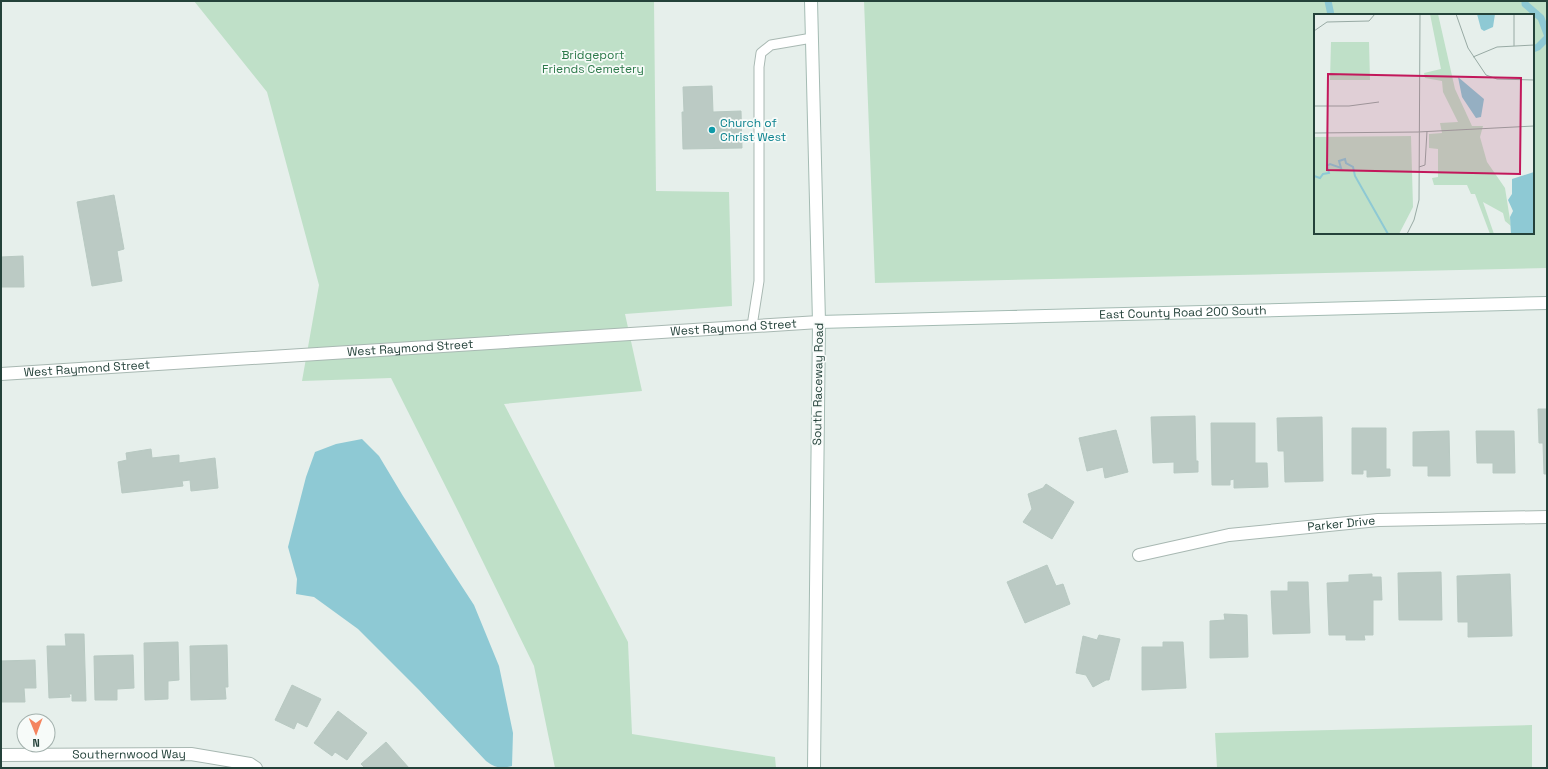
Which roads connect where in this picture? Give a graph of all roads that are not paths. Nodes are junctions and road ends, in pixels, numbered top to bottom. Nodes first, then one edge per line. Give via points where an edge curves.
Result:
1 (811, 1) edge
2 (812, 38) junction
3 (1547, 303) edge
4 (819, 322) junction
5 (752, 326) junction
6 (1, 374) edge
7 (1547, 517) edge
8 (1139, 555) dead end
9 (1, 755) edge
10 (256, 768) edge
11 (814, 768) edge

1 - 2 street, South Raceway Road
2 - 4 street, South Raceway Road
2 - 5 lane via 771,44 762,53 759,68 759,280
3 - 4 street, East County Road 200 South
4 - 5 street, West Raymond Street
4 - 11 street, South Raceway Road
5 - 6 street, West Raymond Street
7 - 8 street, Parker Drive via 1378,520 1229,535
9 - 10 street, Southernwood Way via 191,754 250,764

